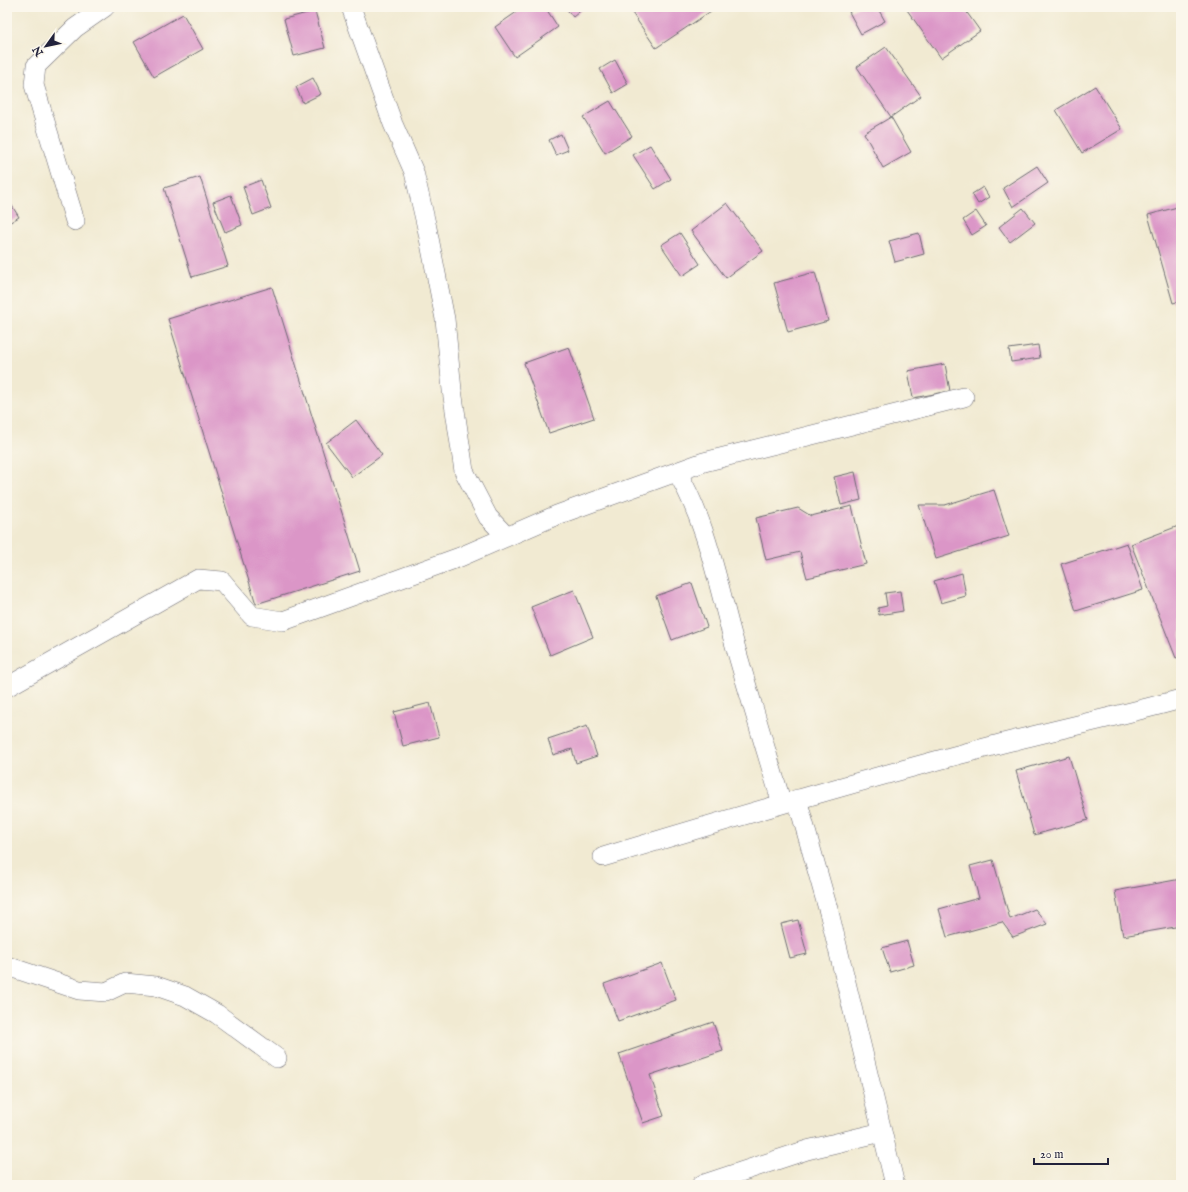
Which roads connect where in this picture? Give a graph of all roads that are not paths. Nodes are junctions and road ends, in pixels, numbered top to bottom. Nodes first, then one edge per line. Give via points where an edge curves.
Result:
1 (105, 7) edge
2 (351, 7) edge
3 (75, 221) dead end
4 (964, 397) dead end
5 (677, 472) junction
6 (506, 536) junction
7 (7, 687) edge
8 (1181, 699) edge
9 (790, 802) junction
10 (603, 857) dead end
11 (7, 966) edge
12 (277, 1058) dead end
13 (882, 1132) junction
14 (701, 1185) edge
15 (895, 1185) edge

1 - 3 street via 75,28 36,66 34,84
2 - 6 street via 393,124 416,179 428,228 445,319 464,471 488,517
4 - 5 street via 790,439 704,462
5 - 6 street
5 - 9 street via 693,501 741,666
6 - 7 street via 460,557 283,621 252,616 222,581 198,579
8 - 9 street via 1114,718 998,745
9 - 10 street
9 - 13 street via 830,916
11 - 12 street via 79,990 106,992 125,983 156,986 185,996 217,1014
13 - 14 street via 807,1150
13 - 15 street

